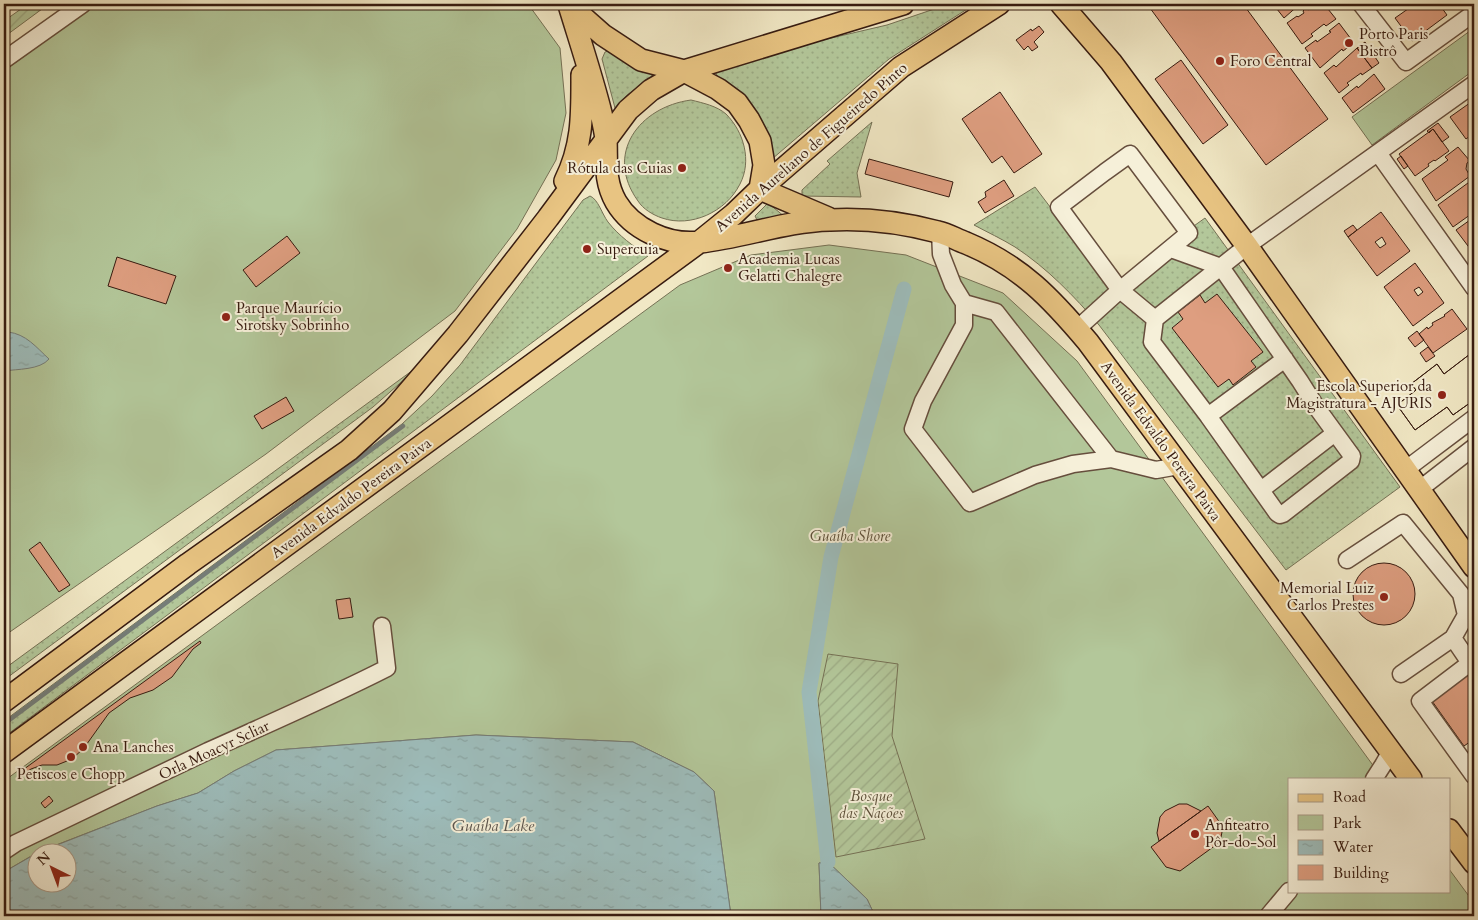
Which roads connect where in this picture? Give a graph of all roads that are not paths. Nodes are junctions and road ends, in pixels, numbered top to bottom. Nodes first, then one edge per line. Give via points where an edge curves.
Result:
1 (82, 4) edge
2 (569, 4) edge
3 (999, 4) edge
4 (1061, 4) edge
5 (1361, 4) edge
6 (897, 5) edge
7 (1474, 13) edge
8 (583, 49) junction
9 (4, 60) edge
10 (684, 71) junction
11 (1474, 84) edge
12 (606, 138) junction
13 (1378, 153) junction
14 (760, 188) junction
15 (548, 218) junction
16 (831, 220) junction
17 (940, 232) junction
18 (698, 243) junction
19 (1247, 246) junction
20 (1171, 249) junction
21 (1221, 267) junction
22 (1474, 288) edge
23 (1120, 290) junction
24 (964, 303) junction
25 (1155, 319) junction
26 (1077, 329) junction
27 (1285, 359) junction
28 (1208, 416) junction
29 (1474, 418) edge
30 (1335, 433) junction
31 (1474, 447) edge
32 (1111, 460) junction
33 (1180, 466) junction
34 (1405, 470) junction
35 (1420, 489) junction
36 (1261, 490) junction
37 (1347, 560) dead end
38 (1474, 568) edge
39 (382, 626) dead end
40 (1453, 638) junction
41 (1472, 661) edge
42 (1401, 674) dead end
43 (4, 701) edge
44 (1391, 751) junction
45 (4, 752) edge
46 (1474, 776) edge
47 (1375, 778) edge
48 (1411, 778) edge
49 (1450, 831) edge
50 (4, 851) edge
51 (1472, 857) edge
52 (1288, 892) edge
53 (1268, 916) edge

1 - 9 street
2 - 8 main road, Avenida Edvaldo Pereira Paiva
2 - 10 main road via 603,35 640,60
3 - 14 main road, Avenida Aureliano de Figueiredo Pinto via 901,67
4 - 19 main road via 1111,62
5 - 7 street via 1406,62
6 - 10 main road
8 - 12 main road, Avenida Edvaldo Pereira Paiva
8 - 15 main road via 582,126 572,167
10 - 12 main road via 628,110
10 - 14 main road via 718,89 737,104 749,120 760,141 764,165
11 - 13 street
12 - 15 main road
12 - 18 main road, Avenida Edvaldo Pereira Paiva via 606,176 615,201 626,216 643,229 667,240
13 - 19 street
13 - 22 street
14 - 16 main road, Avenida Edvaldo Pereira Paiva
14 - 18 main road, Avenida Aureliano de Figueiredo Pinto
15 - 43 main road via 458,334 392,411 349,450 188,564
16 - 17 main road, Avenida Edvaldo Pereira Paiva via 890,222
16 - 18 main road, Avenida Edvaldo Pereira Paiva via 795,223
17 - 24 street via 941,254
17 - 26 main road, Avenida Edvaldo Pereira Paiva via 1016,269 1055,303
18 - 45 main road, Avenida Edvaldo Pereira Paiva
19 - 21 street
19 - 34 main road
20 - 21 street
20 - 23 street
20 - 23 street via 1188,236 1189,230 1133,156 1127,155 1059,207
21 - 25 street
21 - 27 street
23 - 25 street
23 - 26 street
24 - 32 street via 996,312
24 - 32 street via 964,325 923,401 913,429 970,502 1035,475 1073,464
25 - 28 street via 1152,342
26 - 33 main road, Avenida Edvaldo Pereira Paiva
27 - 28 street
27 - 30 street
28 - 36 street
29 - 34 street
30 - 36 street
30 - 36 street via 1352,456 1351,462 1280,515
31 - 35 street
32 - 33 street via 1156,470
33 - 44 main road, Avenida Edvaldo Pereira Paiva
34 - 35 main road
35 - 38 main road
37 - 40 street via 1400,524 1406,525 1461,594 1466,615
39 - 50 street, Orla Moacyr Scliar via 387,668
40 - 41 street
40 - 42 street
41 - 46 street via 1420,701
44 - 47 street
44 - 48 main road, Avenida Edvaldo Pereira Paiva
49 - 51 main road
52 - 53 street

